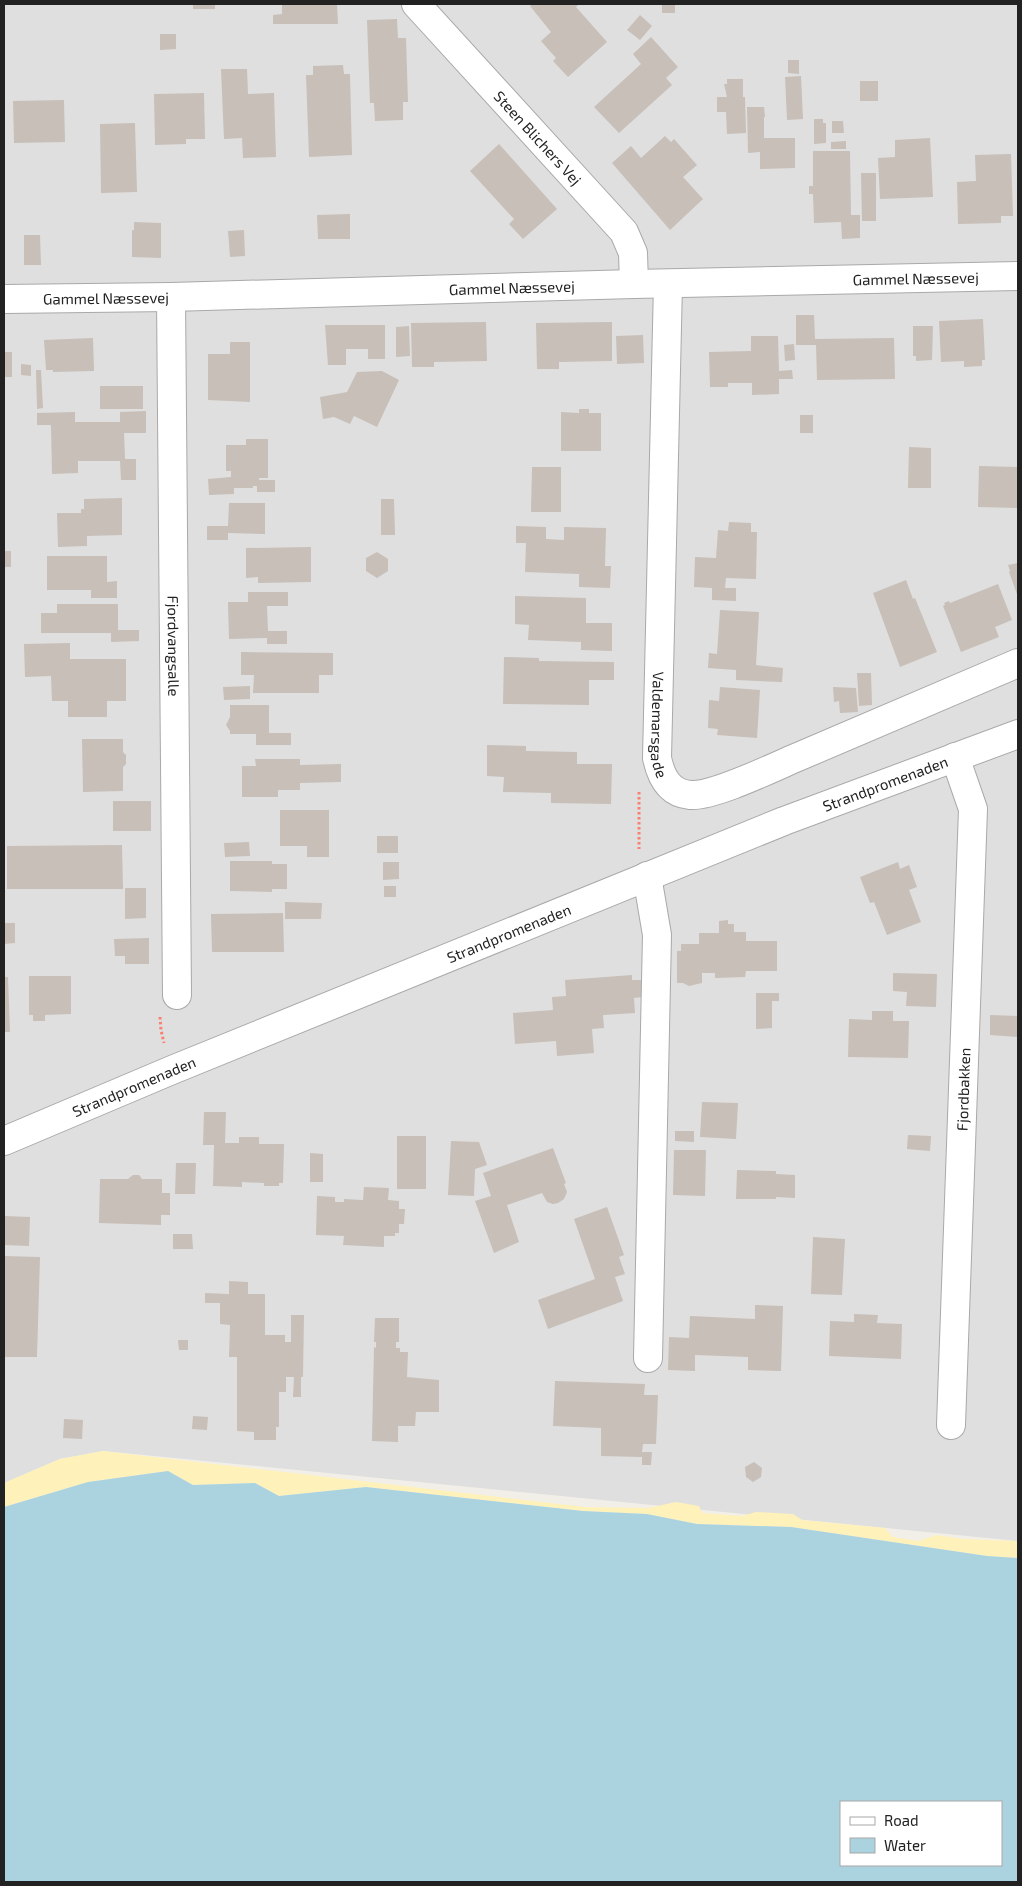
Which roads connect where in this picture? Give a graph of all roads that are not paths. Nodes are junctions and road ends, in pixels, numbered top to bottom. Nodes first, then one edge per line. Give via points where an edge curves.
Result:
1 (416, 4) edge
2 (1018, 276) edge
3 (634, 284) junction
4 (668, 284) junction
5 (171, 297) junction
6 (4, 299) edge
7 (1018, 663) edge
8 (1018, 734) edge
9 (955, 757) junction
10 (647, 876) junction
11 (177, 995) road end
12 (4, 1141) edge
13 (648, 1358) dead end
14 (951, 1425) dead end

1 - 3 street, Steen Blichers Vej via 624,232 633,253
2 - 4 street, Gammel Næssevej
3 - 4 street, Gammel Næssevej
3 - 5 street, Gammel Næssevej
4 - 7 street, Valdemarsgade via 657,758 666,783 689,795 706,794
5 - 6 street, Gammel Næssevej
5 - 11 street, Fjordvangsalle
8 - 9 street, Strandpromenaden
9 - 10 street, Strandpromenaden
9 - 14 street, Fjordbakken via 973,809
10 - 12 street, Strandpromenaden
10 - 13 street via 657,935

